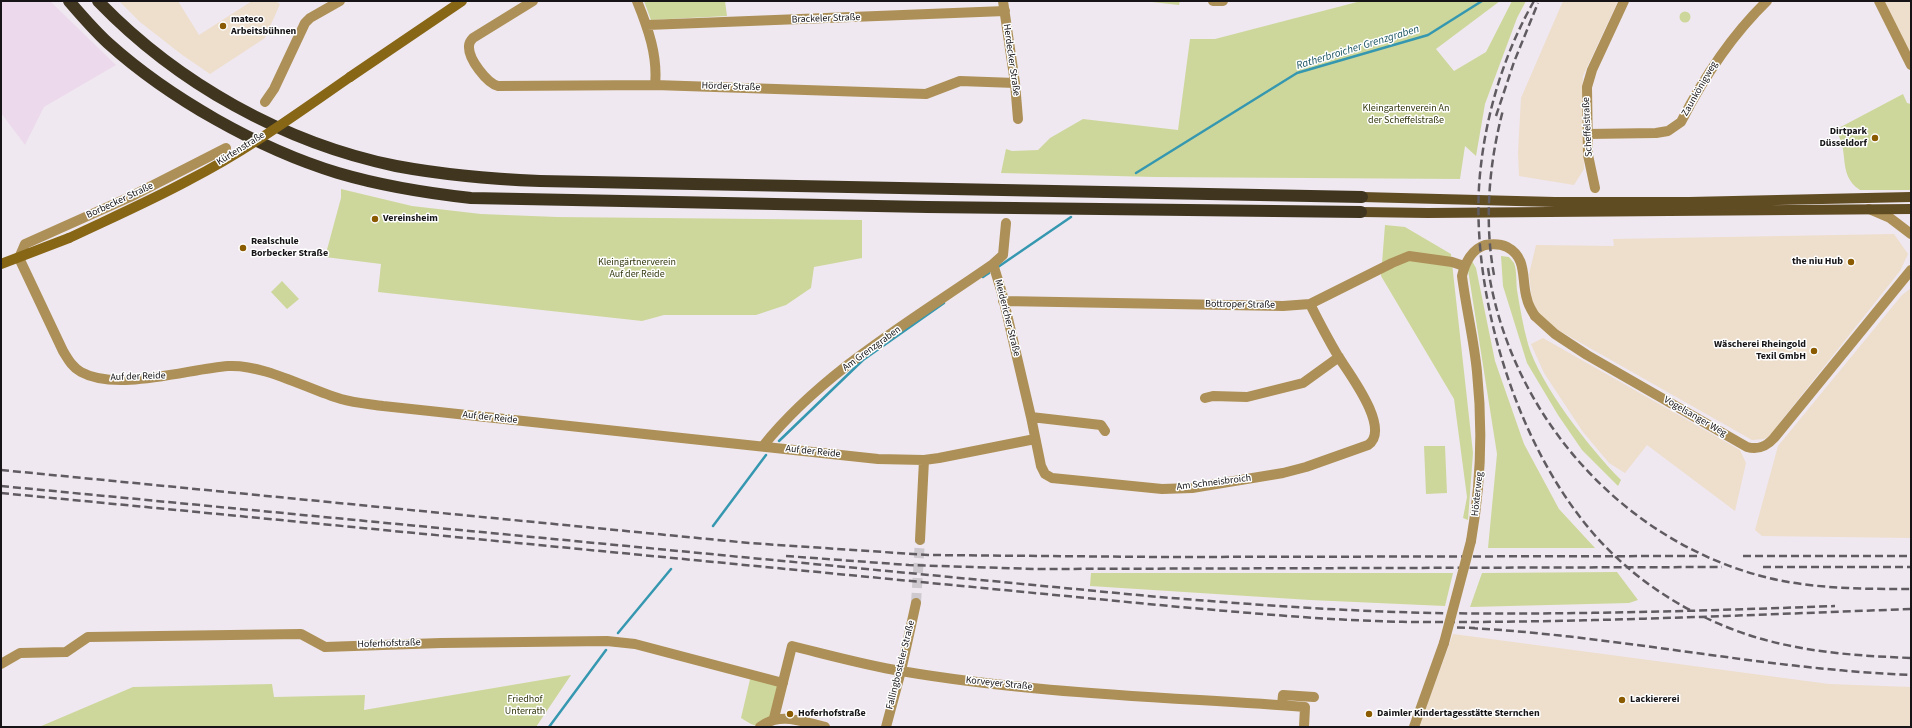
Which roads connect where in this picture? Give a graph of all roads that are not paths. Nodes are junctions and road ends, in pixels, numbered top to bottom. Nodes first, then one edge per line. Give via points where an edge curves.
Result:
1 (68, 1) edge
2 (98, 1) edge
3 (340, 1) edge
4 (462, 1) edge
5 (533, 1) edge
6 (637, 1) edge
7 (1003, 1) edge
8 (1213, 1) edge
9 (1223, 1) edge
10 (1624, 1) edge
11 (1767, 1) edge
12 (1879, 1) edge
13 (1004, 12) junction
14 (647, 25) junction
15 (1911, 65) edge
16 (1015, 83) junction
17 (655, 85) junction
18 (265, 102) dead end
19 (1018, 119) dead end
20 (1587, 134) junction
21 (226, 148) dead end
22 (1595, 188) dead end
23 (1362, 197) joint
24 (1911, 197) edge
25 (1911, 209) edge
26 (1869, 210) junction
27 (1361, 212) joint
28 (1006, 223) dead end
29 (1911, 234) edge
30 (19, 258) junction
31 (1, 264) edge
32 (992, 264) junction
33 (1464, 266) junction
34 (1911, 270) edge
35 (1004, 301) junction
36 (1310, 304) junction
37 (1339, 357) junction
38 (1205, 398) dead end
39 (1031, 417) junction
40 (1105, 431) dead end
41 (1035, 439) junction
42 (763, 446) junction
43 (924, 460) junction
44 (920, 540) tunnel mouth
45 (916, 603) tunnel mouth
46 (1, 664) edge
47 (901, 671) junction
48 (783, 683) junction
49 (774, 718) junction
50 (760, 727) edge
51 (825, 727) edge
52 (886, 727) edge
53 (1304, 727) edge
54 (1414, 727) edge

1 - 27 highway via 128,60 157,82 222,122 277,149 337,173 426,193 471,198
2 - 23 highway via 121,24 172,65 205,88 244,110 288,131 350,154 435,173 540,181
3 - 18 street via 305,23 274,89
4 - 30 main road, Kürtenstraße, bridge via 296,115 190,180 69,238
5 - 17 street, Hörder Straße via 473,38 468,45 470,54 485,78 492,84
6 - 14 street
7 - 13 street, Herdecker Straße
8 - 9 street
10 - 20 street, Scheffelstraße via 1589,78 1586,96
11 - 20 street, Zaunkönigweg via 1722,52 1676,128 1656,133
12 - 15 street
13 - 14 street, Brackeler Straße
13 - 16 street, Herdecker Straße
14 - 17 street via 654,55
16 - 17 street, Hörder Straße via 960,81 926,94
16 - 19 street, Herdecker Straße
20 - 22 street, Scheffelstraße via 1588,156
21 - 30 street, Borbecker Straße via 130,197 25,244
23 - 24 main road via 1555,202 1689,202
25 - 26 main road
26 - 27 main road
26 - 29 street via 1893,220
28 - 32 street via 1003,255
30 - 31 main road, Kürtenstraße
30 - 42 street, Auf der Reide via 70,362 82,372 102,378 155,378 207,368 250,368 343,399 383,406
32 - 35 street, Meidericher Straße
32 - 42 street, Am Grenzgraben via 861,355 821,387
33 - 34 street, Vogelsanger Weg via 1477,249 1489,244 1504,246 1514,251 1523,272 1527,300 1535,316 1555,334 1586,355 1746,447 1760,448 1774,438
33 - 36 street, Bottroper Straße via 1452,262 1406,257
33 - 54 street, Höxterweg, bridge via 1462,276 1477,370 1481,423 1480,478 1471,541 1444,643
35 - 36 street, Bottroper Straße via 1283,306
35 - 39 street, Meidericher Straße
36 - 37 street
37 - 38 street via 1303,383 1247,397
37 - 41 street, Am Schneisbroich via 1365,396 1375,436 1368,445 1306,467 1192,488 1162,489 1052,478 1045,474 1041,466
39 - 40 street via 1101,425
39 - 41 street, Meidericher Straße
41 - 43 street, Auf der Reide
42 - 43 street, Auf der Reide via 878,459
43 - 44 street
45 - 47 street, Fallingbosteler Straße
46 - 48 street, Hoferhofstraße via 20,653 66,652 88,637 301,634 325,647 607,641 635,644
47 - 48 street, Korveyer Straße via 792,646
47 - 52 street, Fallingbosteler Straße
47 - 53 street, Korveyer Straße via 1106,695 1282,705 1283,695 1308,700
48 - 49 street, Korveyer Straße
49 - 50 street
49 - 51 street

